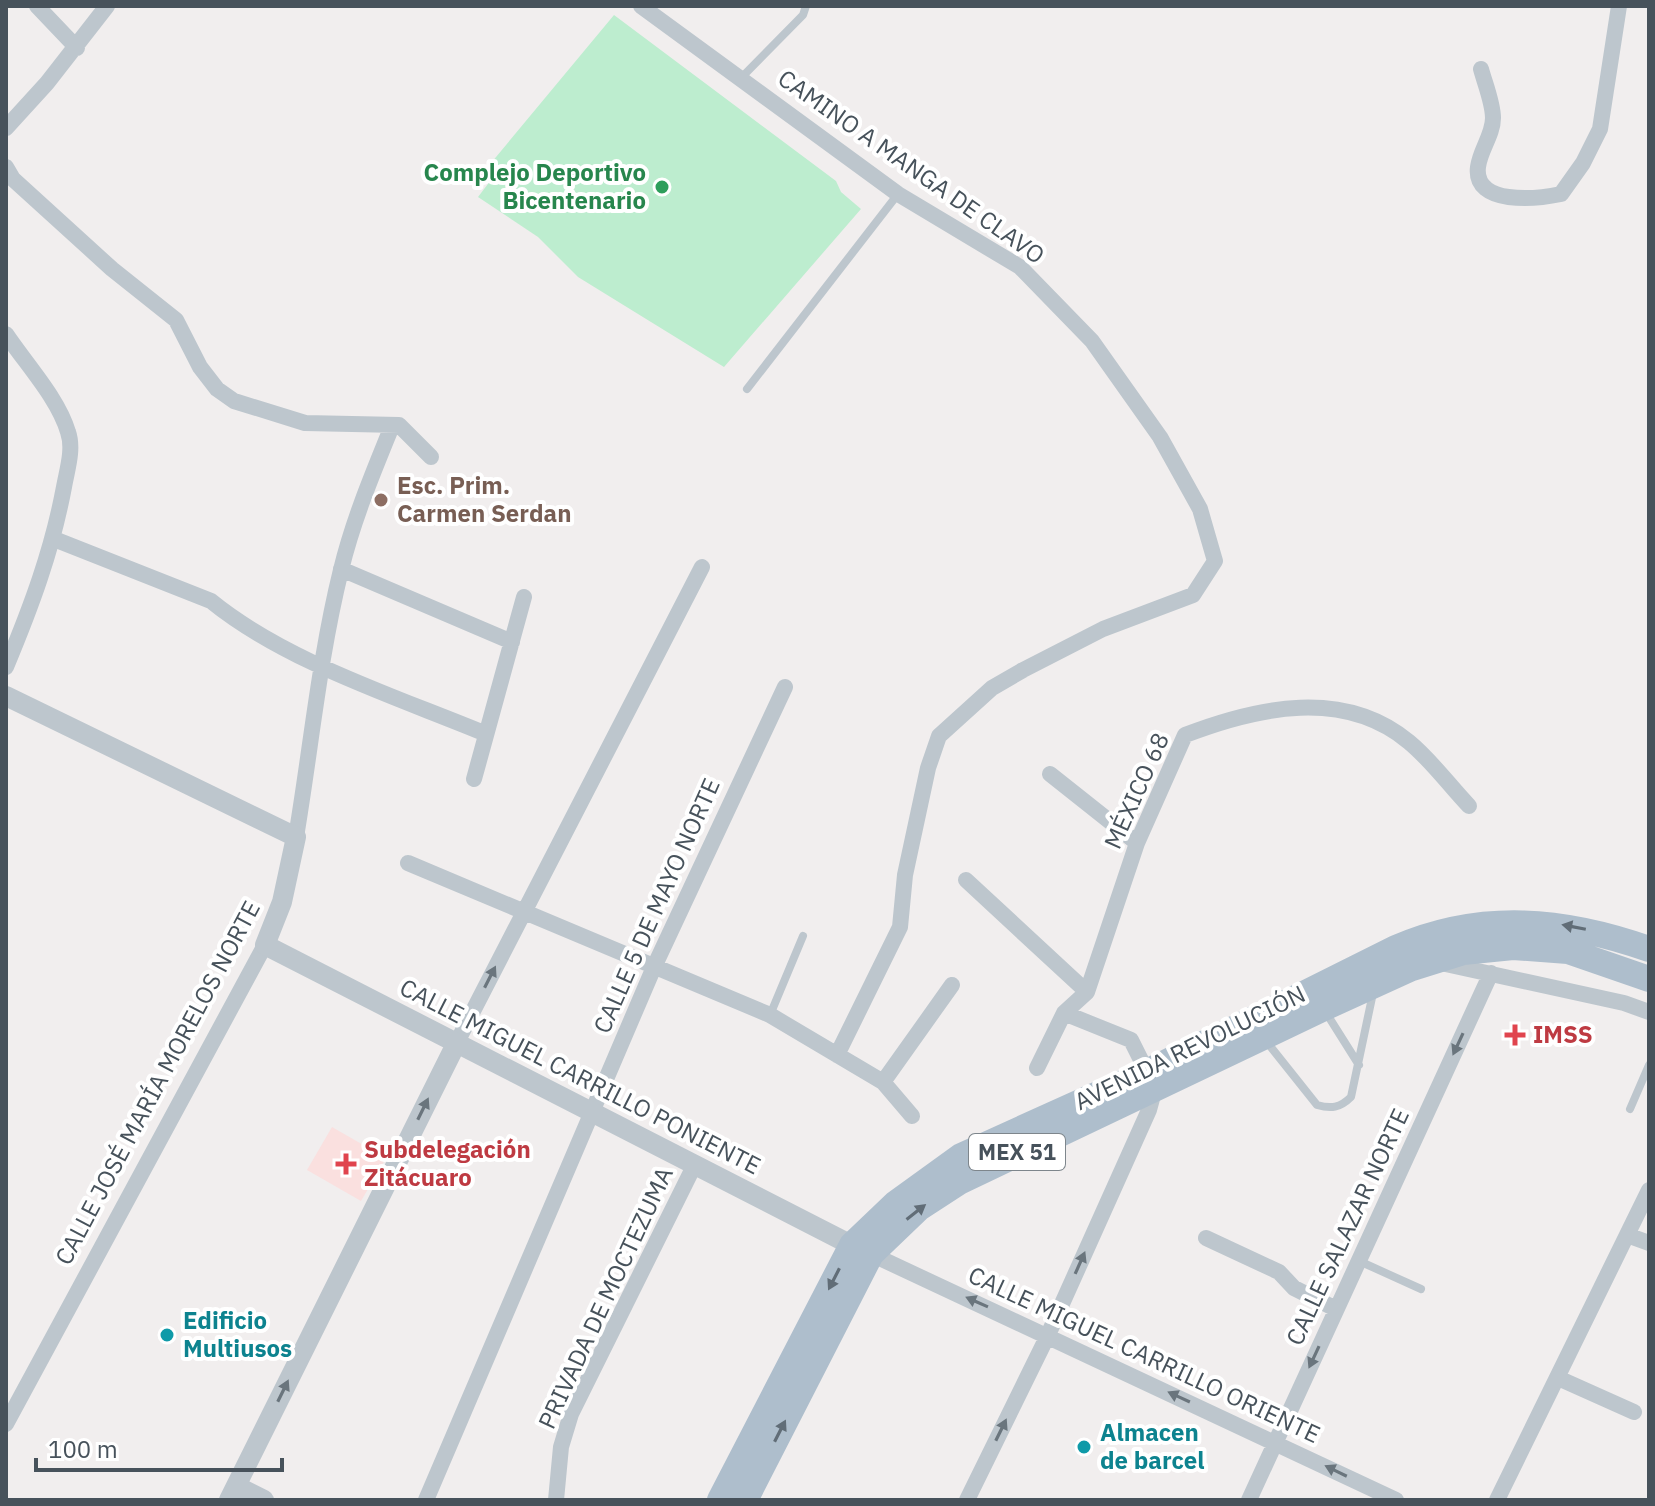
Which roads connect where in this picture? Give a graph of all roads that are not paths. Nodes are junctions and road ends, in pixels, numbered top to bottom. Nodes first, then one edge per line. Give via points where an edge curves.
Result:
1 (37, 6) edge
2 (107, 6) edge
3 (641, 6) edge
4 (806, 6) edge
5 (1619, 6) edge
6 (77, 48) junction
7 (1481, 69) dead end
8 (741, 78) junction
9 (6, 128) edge
10 (6, 167) edge
11 (898, 194) junction
12 (6, 334) edge
13 (747, 389) dead end
14 (392, 426) junction
15 (431, 457) dead end
16 (54, 539) junction
17 (702, 567) dead end
18 (341, 569) junction
19 (524, 597) dead end
20 (512, 642) junction
21 (321, 665) junction
22 (6, 667) edge
23 (785, 687) dead end
24 (6, 696) edge
25 (486, 734) junction
26 (1050, 774) dead end
27 (474, 779) dead end
28 (1469, 806) dead end
29 (296, 837) junction
30 (1137, 843) junction
31 (408, 863) dead end
32 (966, 880) dead end
33 (524, 911) junction
34 (803, 936) dead end
35 (265, 945) junction
36 (1649, 949) edge
37 (1432, 961) junction
38 (654, 967) junction
39 (1491, 973) junction
40 (1649, 979) edge
41 (952, 985) dead end
42 (1375, 985) junction
43 (1087, 992) junction
44 (1319, 999) junction
45 (1649, 1012) edge
46 (1064, 1013) junction
47 (770, 1015) junction
48 (1257, 1028) junction
49 (456, 1044) junction
50 (837, 1055) junction
51 (1359, 1065) junction
52 (1649, 1065) edge
53 (1037, 1068) dead end
54 (1152, 1079) junction
55 (883, 1082) junction
56 (1630, 1109) dead end
57 (591, 1113) junction
58 (912, 1116) dead end
59 (695, 1164) junction
60 (1649, 1190) edge
61 (1627, 1235) junction
62 (1206, 1238) dead end
63 (1649, 1243) edge
64 (861, 1250) junction
65 (1359, 1261) junction
66 (1421, 1289) dead end
67 (1336, 1309) junction
68 (1048, 1335) junction
69 (1558, 1378) junction
70 (1634, 1412) dead end
71 (6, 1424) edge
72 (1275, 1442) junction
73 (232, 1493) edge
74 (264, 1500) edge
75 (426, 1500) edge
76 (556, 1500) edge
77 (720, 1500) edge
78 (745, 1500) edge
79 (967, 1500) edge
80 (1249, 1500) edge
81 (1396, 1500) edge
82 (1497, 1500) edge

1 - 6 street
2 - 6 street
3 - 8 street, CAMINO A MANGA DE CLAVO
4 - 8 lane
5 - 7 street via 1600,129 1561,194 1492,194 1482,183 1477,170 1493,117
6 - 9 street
8 - 11 street, CAMINO A MANGA DE CLAVO
10 - 14 street via 112,269 176,320 200,367 234,401 305,423
11 - 13 lane
11 - 50 street, CAMINO A MANGA DE CLAVO via 1020,267 1092,341 1160,437 1200,509 1215,561 1193,595 1103,629 1023,670 992,688 939,736 914,831 900,927
12 - 16 street via 69,433 70,455
14 - 15 street via 399,425
14 - 18 street, CALLE JOSÉ MARÍA MORELOS NORTE
16 - 21 street via 211,601
16 - 22 street
17 - 33 street
18 - 20 street
18 - 21 street, CALLE JOSÉ MARÍA MORELOS NORTE
19 - 20 street
20 - 25 street
21 - 25 street
21 - 29 street, CALLE JOSÉ MARÍA MORELOS NORTE
23 - 38 street, CALLE 5 DE MAYO NORTE
24 - 29 street
25 - 27 street
26 - 30 street
28 - 30 street, MÉXICO 68 via 1409,742 1360,714 1330,708 1271,709 1185,735
29 - 35 street, CALLE JOSÉ MARÍA MORELOS NORTE via 282,902
30 - 43 street, MÉXICO 68
31 - 33 street
32 - 43 street
33 - 38 street
49 -> 33 street
34 - 47 lane
35 - 49 street, CALLE MIGUEL CARRILLO PONIENTE
35 - 71 street, CALLE JOSÉ MARÍA MORELOS NORTE
36 -> 44 main road, AVENIDA REVOLUCIÓN / MEX 51 via 1563,925 1473,925 1412,941
37 - 39 street
37 - 40 main road, AVENIDA REVOLUCIÓN / MEX 51 via 1492,948 1546,949 1578,954
37 - 42 main road, AVENIDA REVOLUCIÓN / MEX 51
38 - 47 street
38 - 57 street, CALLE 5 DE MAYO NORTE
39 - 45 street
39 -> 65 street, CALLE SALAZAR NORTE
41 - 55 street
42 - 44 main road, AVENIDA REVOLUCIÓN / MEX 51
42 - 51 lane
43 - 46 street, MÉXICO 68
44 - 48 main road, AVENIDA REVOLUCIÓN / MEX 51
44 - 51 lane
46 - 53 street, MÉXICO 68
46 - 54 street via 1131,1040
47 - 50 street
48 - 51 lane via 1317,1105 1342,1106 1351,1097
48 - 54 main road, AVENIDA REVOLUCIÓN / MEX 51
49 - 57 street, CALLE MIGUEL CARRILLO PONIENTE
73 -> 49 street
50 - 55 street
52 - 56 lane
54 - 64 main road, AVENIDA REVOLUCIÓN / MEX 51 via 959,1182
68 -> 54 street via 1149,1110
55 - 58 street
57 - 59 street, CALLE MIGUEL CARRILLO PONIENTE
57 - 75 street, CALLE 5 DE MAYO NORTE
59 - 64 street, CALLE MIGUEL CARRILLO PONIENTE
59 - 76 street, PRIVADA DE MOCTEZUMA via 571,1414 561,1447
60 - 61 street
61 - 63 street
61 - 69 street
62 - 67 street via 1279,1272 1294,1288
68 -> 64 street, CALLE MIGUEL CARRILLO ORIENTE
64 -> 77 main road, AVENIDA REVOLUCIÓN / MEX 51
78 -> 64 main road, AVENIDA REVOLUCIÓN / MEX 51
65 - 66 lane
65 - 67 street, CALLE SALAZAR NORTE
67 -> 72 street, CALLE SALAZAR NORTE
72 -> 68 street, CALLE MIGUEL CARRILLO ORIENTE
79 -> 68 street
69 - 70 street
69 - 82 street
72 - 80 street, CALLE SALAZAR NORTE
81 -> 72 street, CALLE MIGUEL CARRILLO ORIENTE
73 - 74 street

